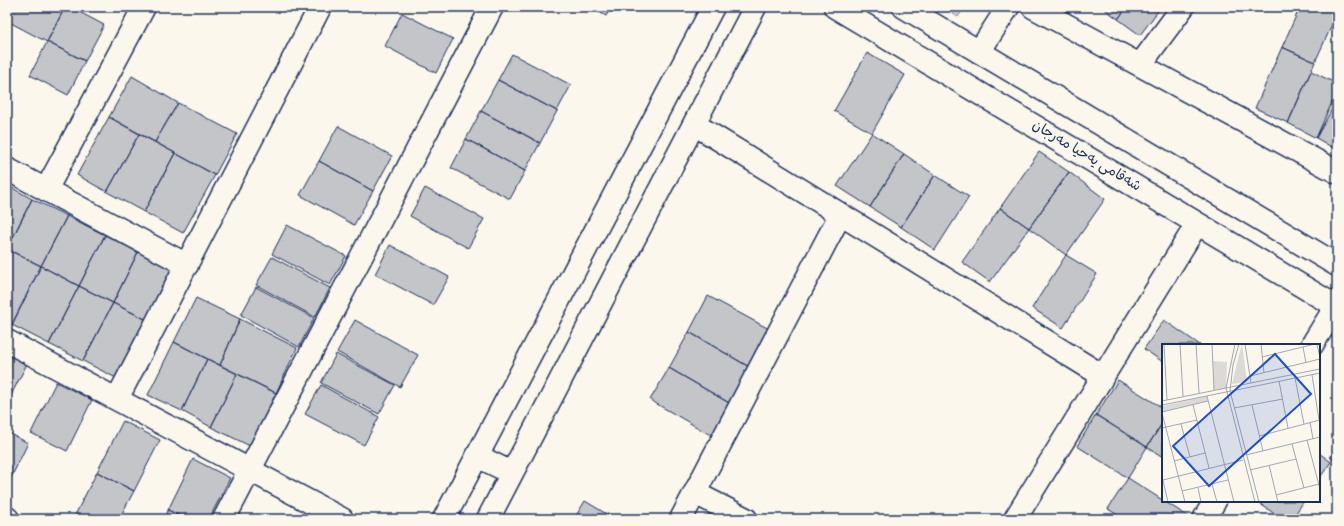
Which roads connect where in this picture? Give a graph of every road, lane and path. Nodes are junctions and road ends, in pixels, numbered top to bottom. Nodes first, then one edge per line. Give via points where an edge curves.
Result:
1 (144, 7) edge
2 (320, 7) edge
3 (492, 7) edge
4 (713, 7) edge
5 (755, 7) edge
6 (835, 7) edge
7 (904, 7) edge
8 (1008, 7) edge
9 (1033, 7) edge
10 (1183, 7) edge
11 (979, 52) junction
12 (1140, 66) junction
13 (694, 124) junction
14 (7, 169) edge
15 (1337, 172) edge
16 (46, 190) junction
17 (840, 215) junction
18 (1197, 224) junction
19 (187, 265) junction
20 (1337, 265) edge
21 (1337, 307) edge
22 (7, 341) edge
23 (1313, 344) edge
24 (1103, 376) junction
25 (117, 399) junction
26 (477, 456) junction
27 (250, 470) junction
28 (512, 473) junction
29 (695, 493) junction
30 (1214, 502) edge
31 (224, 519) edge
32 (342, 519) edge
33 (444, 519) edge
34 (488, 519) edge
35 (681, 519) edge
36 (746, 519) edge
37 (1015, 519) edge
38 (1204, 519) edge

1 - 16 street
2 - 19 street
3 - 27 street
4 - 26 street
5 - 13 street
6 - 18 street, شەقامی یەحیا مەرجان
7 - 11 street
8 - 11 street
9 - 12 street
10 - 12 street
11 - 20 street
12 - 15 street
13 - 17 street
13 - 28 street
14 - 16 street
16 - 19 street
17 - 24 street
17 - 29 street
18 - 21 street, شەقامی یەحیا مەرجان
18 - 24 street
19 - 25 street
21 - 23 street
22 - 25 street
24 - 37 street
25 - 27 street
26 - 28 street
26 - 33 street
27 - 31 street
27 - 32 street
28 - 34 street
29 - 35 street
29 - 36 street
30 - 38 street

